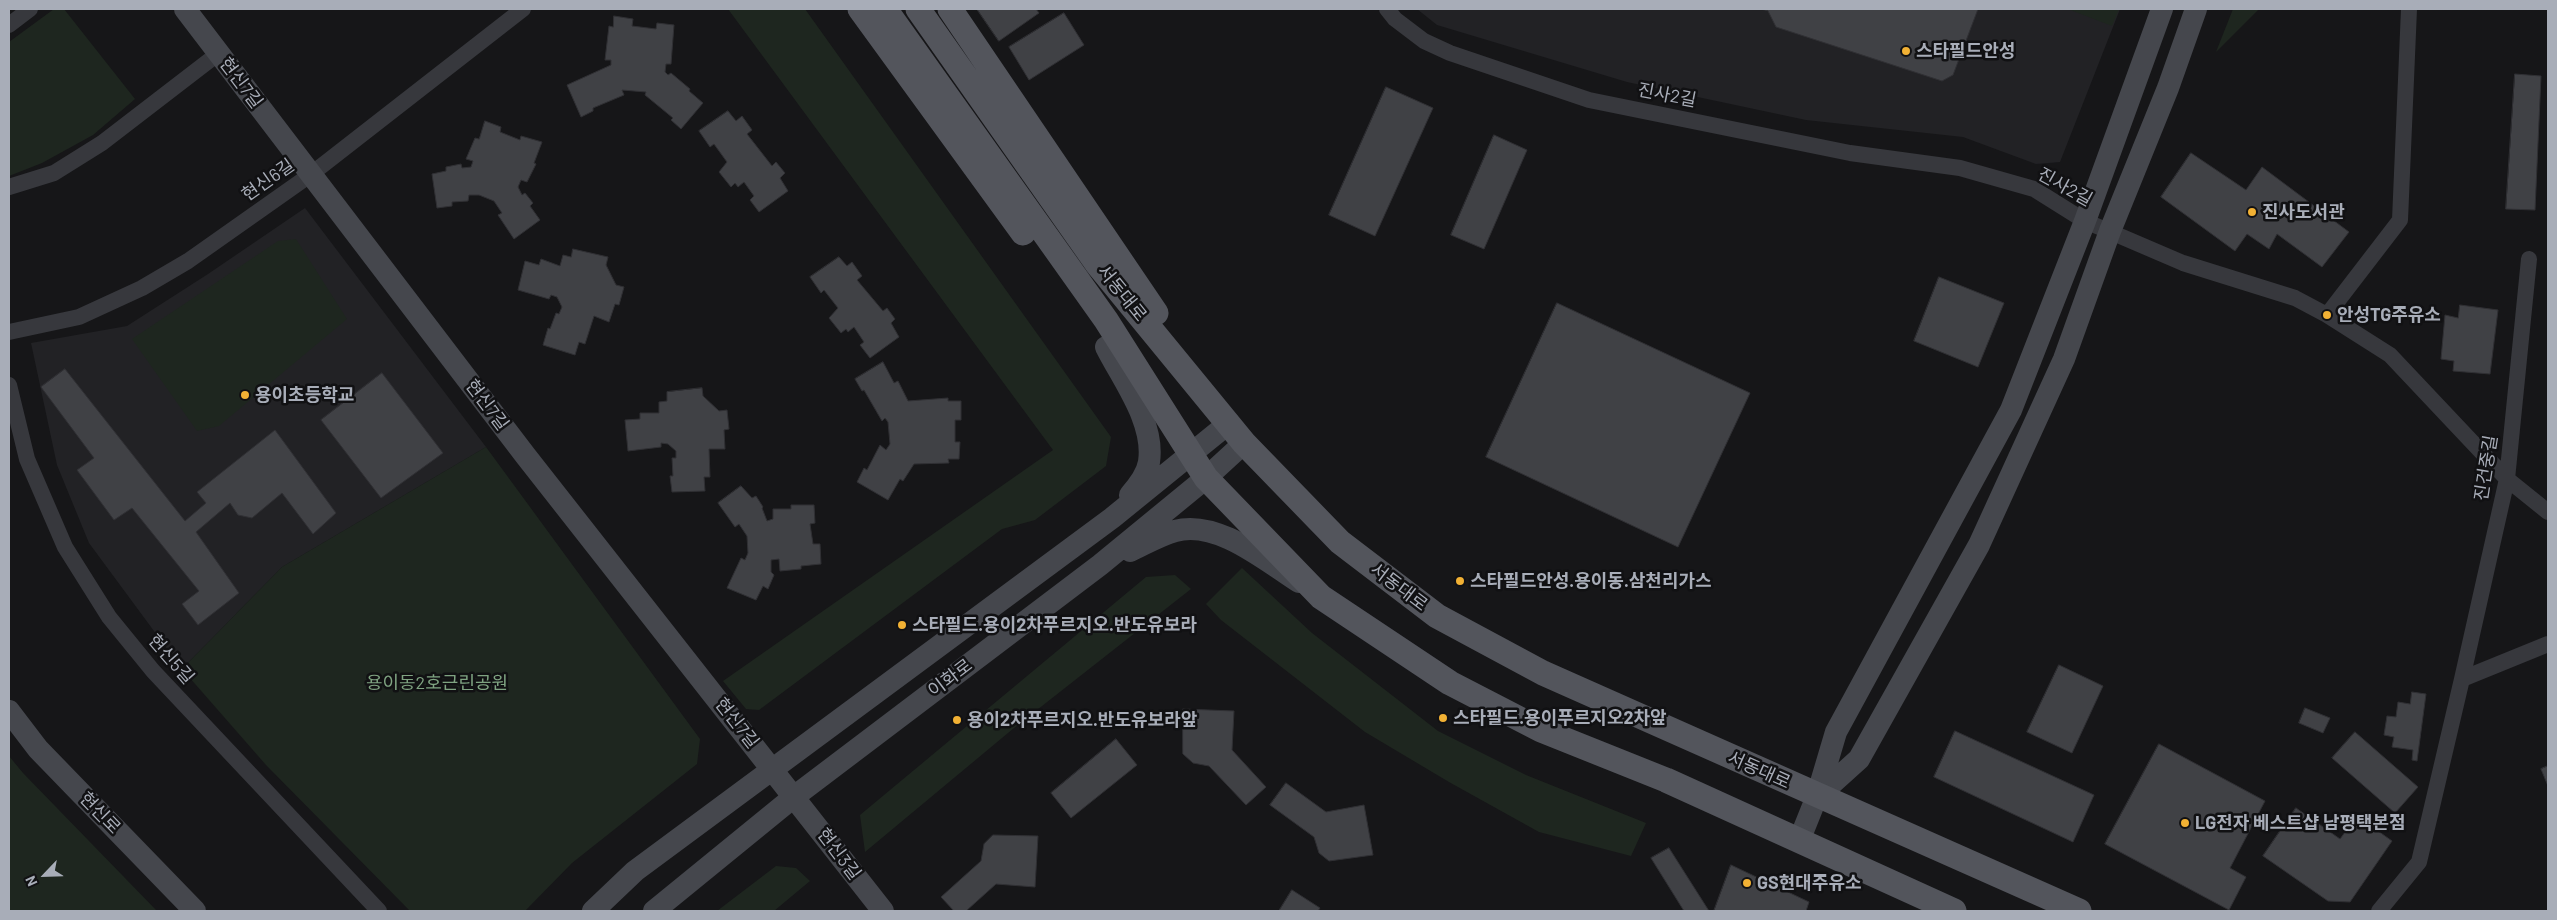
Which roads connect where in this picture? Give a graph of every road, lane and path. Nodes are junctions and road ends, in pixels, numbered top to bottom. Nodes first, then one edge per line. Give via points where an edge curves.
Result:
1 (30, 9) edge
2 (185, 9) edge
3 (523, 9) edge
4 (860, 9) edge
5 (885, 9) edge
6 (918, 9) edge
7 (950, 9) edge
8 (1387, 9) edge
9 (2162, 9) edge
10 (2196, 9) edge
11 (2409, 9) edge
12 (9, 25) edge
13 (219, 54) junction
14 (310, 175) junction
15 (9, 187) edge
16 (2085, 221) junction
17 (2110, 231) junction
18 (2529, 260) dead end
19 (2327, 315) junction
20 (9, 332) edge
21 (1106, 347) junction
22 (9, 385) edge
23 (1229, 424) junction
24 (1244, 443) junction
25 (1186, 448) junction
26 (1206, 478) junction
27 (2507, 479) junction
28 (2548, 512) edge
29 (1112, 518) junction
30 (1100, 565) junction
31 (1321, 597) junction
32 (2548, 644) edge
33 (2462, 679) junction
34 (9, 711) edge
35 (774, 770) junction
36 (794, 796) junction
37 (1817, 796) junction
38 (1799, 841) junction
39 (196, 911) edge
40 (380, 911) edge
41 (594, 911) edge
42 (654, 911) edge
43 (882, 911) edge
44 (1954, 911) edge
45 (2079, 911) edge
46 (2379, 911) edge

1 - 12 street
2 - 13 street, 현신7길
3 - 14 street, 현신6길
4 - 21 main road
5 - 25 main road, 서동대로 via 1106,320
6 - 23 main road, 서동대로 via 1098,265
7 - 23 main road
8 - 16 street, 진사2길 via 1424,41 1450,53 1589,100 1850,153 1960,168 2034,189
9 - 16 street
10 - 17 street
11 - 19 street via 2400,220
13 - 14 street, 현신7길
13 - 15 street via 54,174
14 - 20 street, 현신6길 via 188,261 142,288 79,317
14 - 35 street, 현신7길 via 525,455
16 - 17 street, 진사2길
16 - 37 street via 2011,410 1836,732
17 - 19 street, 진사2길 via 2183,263 2295,298
17 - 37 street via 2064,359 1979,545 1859,759
18 - 27 street, 진건중길
19 - 27 street, 진사2길 via 2390,355
21 - 25 main road
21 - 29 street via 1140,413 1150,441 1149,464 1140,483
22 - 40 street, 현신5길 via 27,459 65,547 109,617 153,671
23 - 24 main road, 서동대로
23 - 25 street
24 - 26 street, 이화로
24 - 37 main road, 서동대로 via 1340,542 1437,616 1543,673
25 - 26 main road, 서동대로
25 - 29 street
26 - 30 street, 이화로
26 - 31 main road, 서동대로
27 - 28 street, 진사2길
27 - 33 street, 진건중길
29 - 35 street
30 - 31 street via 1174,531 1190,528 1208,530 1252,551
30 - 36 street, 이화로
31 - 38 main road, 서동대로 via 1450,683 1541,730 1666,780
32 - 33 street
33 - 46 street, 진건중길 via 2420,862
34 - 39 street, 현신로 via 38,748
35 - 36 street, 현신7길
35 - 41 street via 635,871
36 - 42 street, 이화로
36 - 43 street, 현신3길
37 - 38 street
37 - 45 main road, 서동대로
38 - 44 main road, 서동대로

